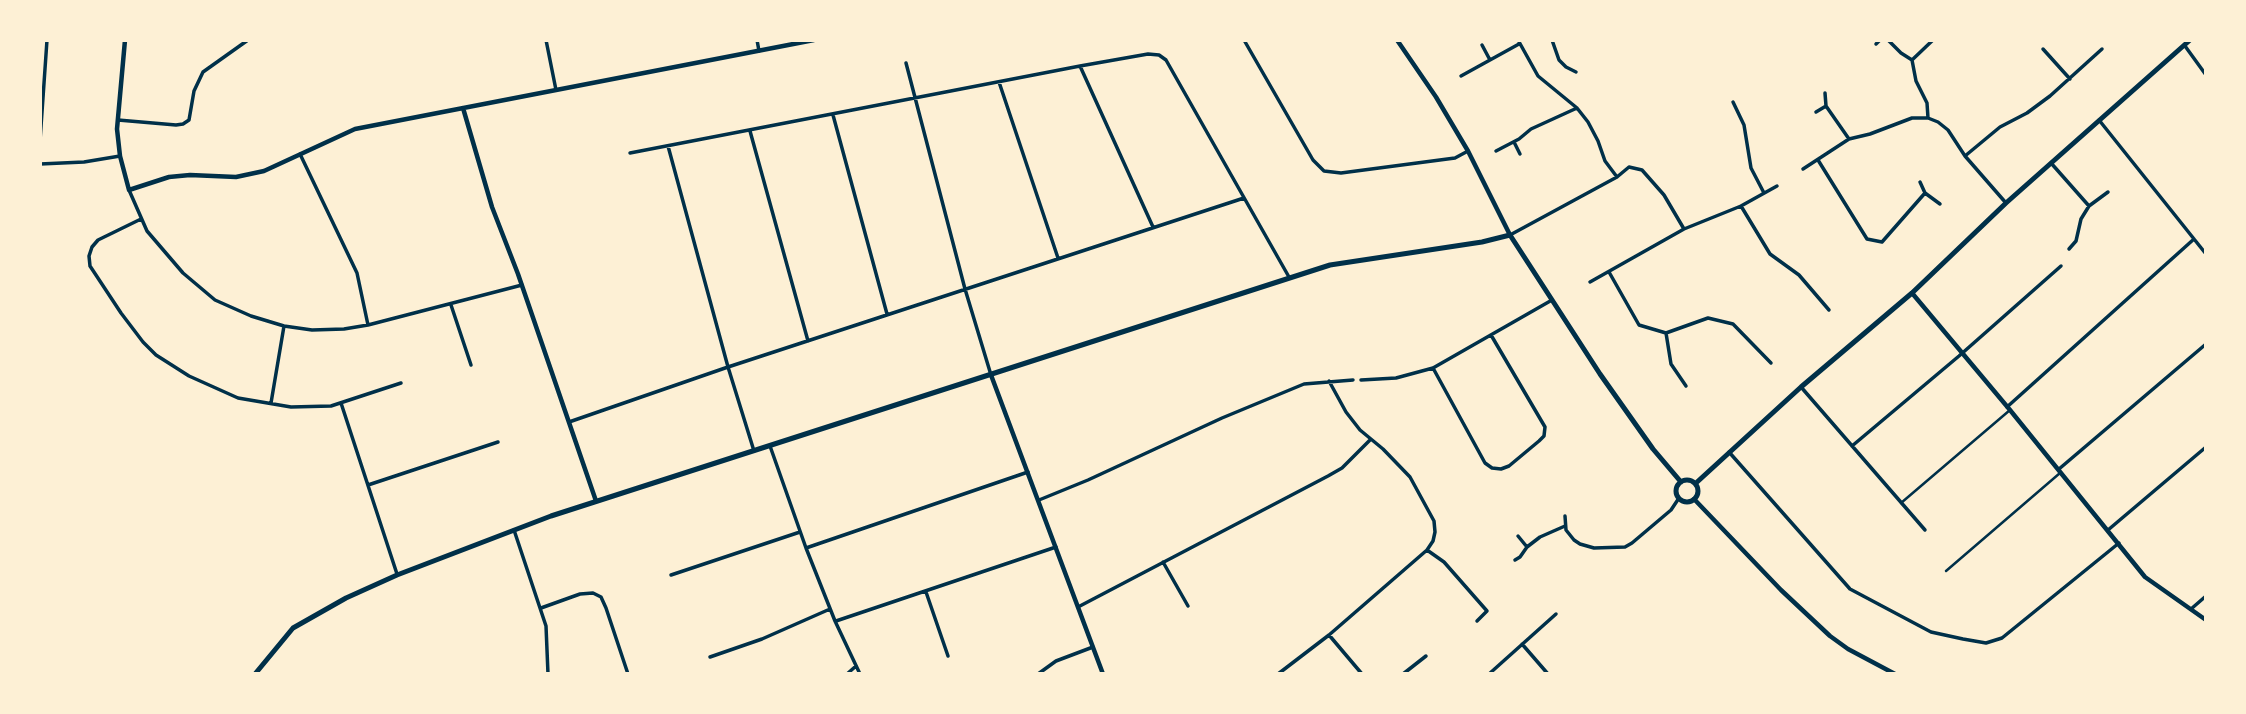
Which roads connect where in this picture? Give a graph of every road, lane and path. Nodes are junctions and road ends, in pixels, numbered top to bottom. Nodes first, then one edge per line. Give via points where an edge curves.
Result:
1 (47, 40) edge
2 (125, 40) edge
3 (248, 40) edge
4 (546, 40) edge
5 (757, 40) edge
6 (814, 40) edge
7 (1244, 40) edge
8 (1397, 40) edge
9 (1552, 40) edge
10 (1888, 40) edge
11 (1933, 40) edge
12 (2190, 40) edge
13 (1519, 42) edge
14 (1482, 45) dead end
15 (2184, 45) junction
16 (2102, 49) dead end
17 (2043, 50) dead end
18 (759, 51) junction
19 (1490, 60) junction
20 (1912, 60) junction
21 (43, 62) edge
22 (906, 63) dead end
23 (1080, 66) junction
24 (1576, 72) dead end
25 (2206, 75) edge
26 (1461, 76) dead end
27 (2070, 79) junction
28 (999, 82) junction
29 (556, 90) junction
30 (1825, 93) dead end
31 (916, 98) junction
32 (1733, 102) dead end
33 (1826, 106) junction
34 (463, 108) junction
35 (1577, 108) junction
36 (1816, 112) dead end
37 (833, 115) junction
38 (1928, 118) junction
39 (118, 120) junction
40 (2099, 120) junction
41 (750, 131) junction
42 (1849, 139) junction
43 (40, 141) edge
44 (1514, 142) junction
45 (668, 146) junction
46 (1468, 151) junction
47 (1496, 151) dead end
48 (630, 153) dead end
49 (300, 154) junction
50 (1520, 154) dead end
51 (120, 156) junction
52 (1965, 156) junction
53 (1818, 160) junction
54 (2051, 163) junction
55 (40, 164) edge
56 (1802, 169) dead end
57 (1617, 177) junction
58 (1920, 182) dead end
59 (1777, 186) dead end
60 (130, 190) junction
61 (2108, 192) dead end
62 (1764, 193) junction
63 (1925, 193) junction
64 (1244, 198) junction
65 (2006, 203) junction
66 (1940, 204) dead end
67 (1741, 206) junction
68 (2090, 206) junction
69 (141, 219) junction
70 (1153, 227) junction
71 (1684, 229) junction
72 (1510, 235) junction
73 (2194, 239) junction
74 (2069, 248) dead end
75 (2206, 254) edge
76 (1058, 258) junction
77 (2061, 265) dead end
78 (1609, 272) junction
79 (1289, 277) junction
80 (1590, 282) dead end
81 (522, 285) junction
82 (965, 289) junction
83 (1912, 293) junction
84 (1552, 300) junction
85 (451, 305) junction
86 (1829, 310) dead end
87 (887, 314) junction
88 (368, 325) junction
89 (284, 326) junction
90 (1666, 333) junction
91 (1491, 335) junction
92 (808, 341) junction
93 (2206, 344) edge
94 (1962, 353) junction
95 (1771, 363) dead end
96 (471, 365) dead end
97 (728, 367) junction
98 (1433, 368) junction
99 (991, 375) junction
100 (1353, 380) dead end
101 (1361, 380) dead end
102 (1329, 381) junction
103 (401, 383) dead end
104 (1686, 386) dead end
105 (1801, 387) junction
106 (341, 403) junction
107 (271, 404) junction
108 (2009, 408) junction
109 (569, 422) junction
110 (1370, 440) junction
111 (498, 442) dead end
112 (770, 446) junction
113 (1852, 446) junction
114 (2206, 447) edge
115 (754, 451) junction
116 (1729, 452) junction
117 (2060, 471) junction
118 (1028, 472) junction
119 (1681, 482) junction
120 (1696, 483) junction
121 (368, 485) junction
122 (1679, 498) junction
123 (1694, 499) junction
124 (1039, 500) junction
125 (596, 501) junction
126 (1901, 503) junction
127 (1565, 516) dead end
128 (1565, 526) junction
129 (514, 530) junction
130 (1925, 530) dead end
131 (2108, 530) junction
132 (800, 532) junction
133 (1518, 536) dead end
134 (2119, 543) junction
135 (1056, 547) junction
136 (1527, 547) junction
137 (806, 548) junction
138 (1427, 550) junction
139 (1515, 560) dead end
140 (1163, 562) junction
141 (1946, 571) dead end
142 (397, 575) junction
143 (671, 575) dead end
144 (926, 592) junction
145 (2206, 596) edge
146 (1188, 606) dead end
147 (1079, 607) junction
148 (541, 608) junction
149 (830, 609) junction
150 (2192, 609) junction
151 (1556, 614) dead end
152 (2206, 620) edge
153 (835, 621) junction
154 (1477, 621) dead end
155 (1329, 635) junction
156 (1522, 644) junction
157 (1093, 647) junction
158 (948, 656) dead end
159 (1426, 656) dead end
160 (710, 657) dead end
161 (856, 666) junction
162 (254, 674) edge
163 (548, 674) edge
164 (628, 674) edge
165 (847, 674) edge
166 (860, 674) edge
167 (1038, 674) edge
168 (1103, 674) edge
169 (1278, 674) edge
170 (1363, 674) edge
171 (1404, 674) edge
172 (1489, 674) edge
173 (1548, 674) edge
174 (1667, 674) edge
175 (1682, 674) edge
176 (1895, 674) edge

1 - 21 street
2 - 39 street
3 - 39 street via 203,72 189,120 183,124
4 - 29 street
5 - 18 street
6 - 18 street
7 - 46 street via 1313,160 1324,171 1340,173 1455,158
8 - 46 street
9 - 24 street via 1559,60
10 - 20 street
11 - 20 street
12 - 15 main road
13 - 19 street
13 - 35 street via 1538,76
14 - 19 street
15 - 25 street
15 - 40 main road
16 - 27 street
17 - 27 street
18 - 29 street
19 - 26 street
20 - 38 street
21 - 43 street
22 - 31 street
23 - 28 street
23 - 64 street via 1148,54 1166,60
23 - 70 street
27 - 52 street
28 - 31 street
28 - 76 street
29 - 34 street
30 - 33 street
31 - 37 street
31 - 82 street
32 - 62 street via 1744,125 1751,168
33 - 36 street
33 - 42 street
34 - 49 street via 355,129
34 - 81 street via 492,207
35 - 44 street
35 - 57 street
37 - 41 street
37 - 87 street
38 - 42 street via 1912,118
38 - 52 street via 1948,130
39 - 51 street
40 - 54 main road
40 - 73 street
41 - 45 street
41 - 92 street
42 - 53 street
44 - 47 street
44 - 50 street
45 - 48 street
45 - 97 street
46 - 72 street
49 - 60 street via 264,171 169,177
49 - 88 street via 357,273
51 - 55 street
51 - 60 street
52 - 65 street
53 - 56 street
53 - 63 street via 1867,239 1882,242
54 - 65 main road
54 - 68 street
57 - 71 street via 1629,167 1642,170
57 - 72 street
58 - 63 street
59 - 62 street
60 - 69 street
61 - 68 street
62 - 67 street
63 - 66 street
64 - 70 street
64 - 79 street
65 - 83 main road
67 - 71 street
67 - 86 street via 1770,254 1799,275
68 - 74 street
69 - 89 street via 183,273 215,300
69 - 107 street via 92,247 90,266 95,276 156,355 238,398
70 - 76 street
71 - 78 street
72 - 79 main road via 1330,265
72 - 84 main road
73 - 75 street
73 - 108 street
76 - 82 street
77 - 94 street
78 - 80 street
78 - 90 street via 1639,325
79 - 99 main road
81 - 85 street
81 - 109 street
82 - 87 street
82 - 99 street
83 - 94 street
83 - 105 main road
84 - 91 street
84 - 119 main road via 1653,449
85 - 88 street
85 - 96 street
87 - 92 street
88 - 89 street via 312,330
89 - 107 street
90 - 95 street via 1708,318 1733,324
90 - 104 street via 1671,364
91 - 98 street
91 - 98 street via 1545,427 1544,436 1509,466 1492,468 1485,463
92 - 97 street
93 - 117 street
94 - 108 street
94 - 113 street
97 - 109 street
97 - 115 street
98 - 101 street via 1395,378
99 - 112 main road
99 - 118 street
100 - 102 street
102 - 110 street via 1346,412
102 - 124 street via 1304,384
103 - 106 street
105 - 113 street
105 - 116 main road
106 - 107 street via 331,407
106 - 121 street
108 - 117 street
108 - 126 street
109 - 125 street
110 - 138 street via 1410,477 1429,510 1435,532
110 - 140 street via 1342,468
111 - 121 street
112 - 115 main road
112 - 132 street
113 - 126 street
114 - 131 street
115 - 125 main road
116 - 120 main road
116 - 134 street via 1850,589 1931,632 1952,637 1986,643 2002,638
117 - 131 street
117 - 141 street
118 - 124 street
118 - 137 street
119 - 120 main road
119 - 122 main road via 1676,490
120 - 123 main road
121 - 142 street
122 - 123 main road
122 - 128 street via 1671,510 1625,547 1586,546 1574,540
123 - 176 street via 1814,622 1848,649
124 - 135 street
125 - 129 main road
126 - 130 street
127 - 128 street
128 - 136 street
129 - 142 main road
129 - 148 street
131 - 134 street
132 - 137 street
132 - 143 street
133 - 136 street
134 - 150 street via 2146,577
135 - 144 street
135 - 147 street
136 - 139 street
137 - 149 street
138 - 154 street via 1444,562 1487,611
138 - 155 street
140 - 146 street
140 - 147 street
142 - 162 main road via 293,628
144 - 153 street
144 - 158 street
145 - 150 street
147 - 157 street
148 - 163 street
148 - 164 street via 580,594 601,597
149 - 153 street
149 - 160 street
150 - 152 street
151 - 156 street
153 - 161 street
155 - 169 street
155 - 170 street
156 - 172 street
156 - 173 street
157 - 167 street via 1056,661
157 - 168 street
159 - 171 street
161 - 165 street
161 - 166 street
174 - 175 street

